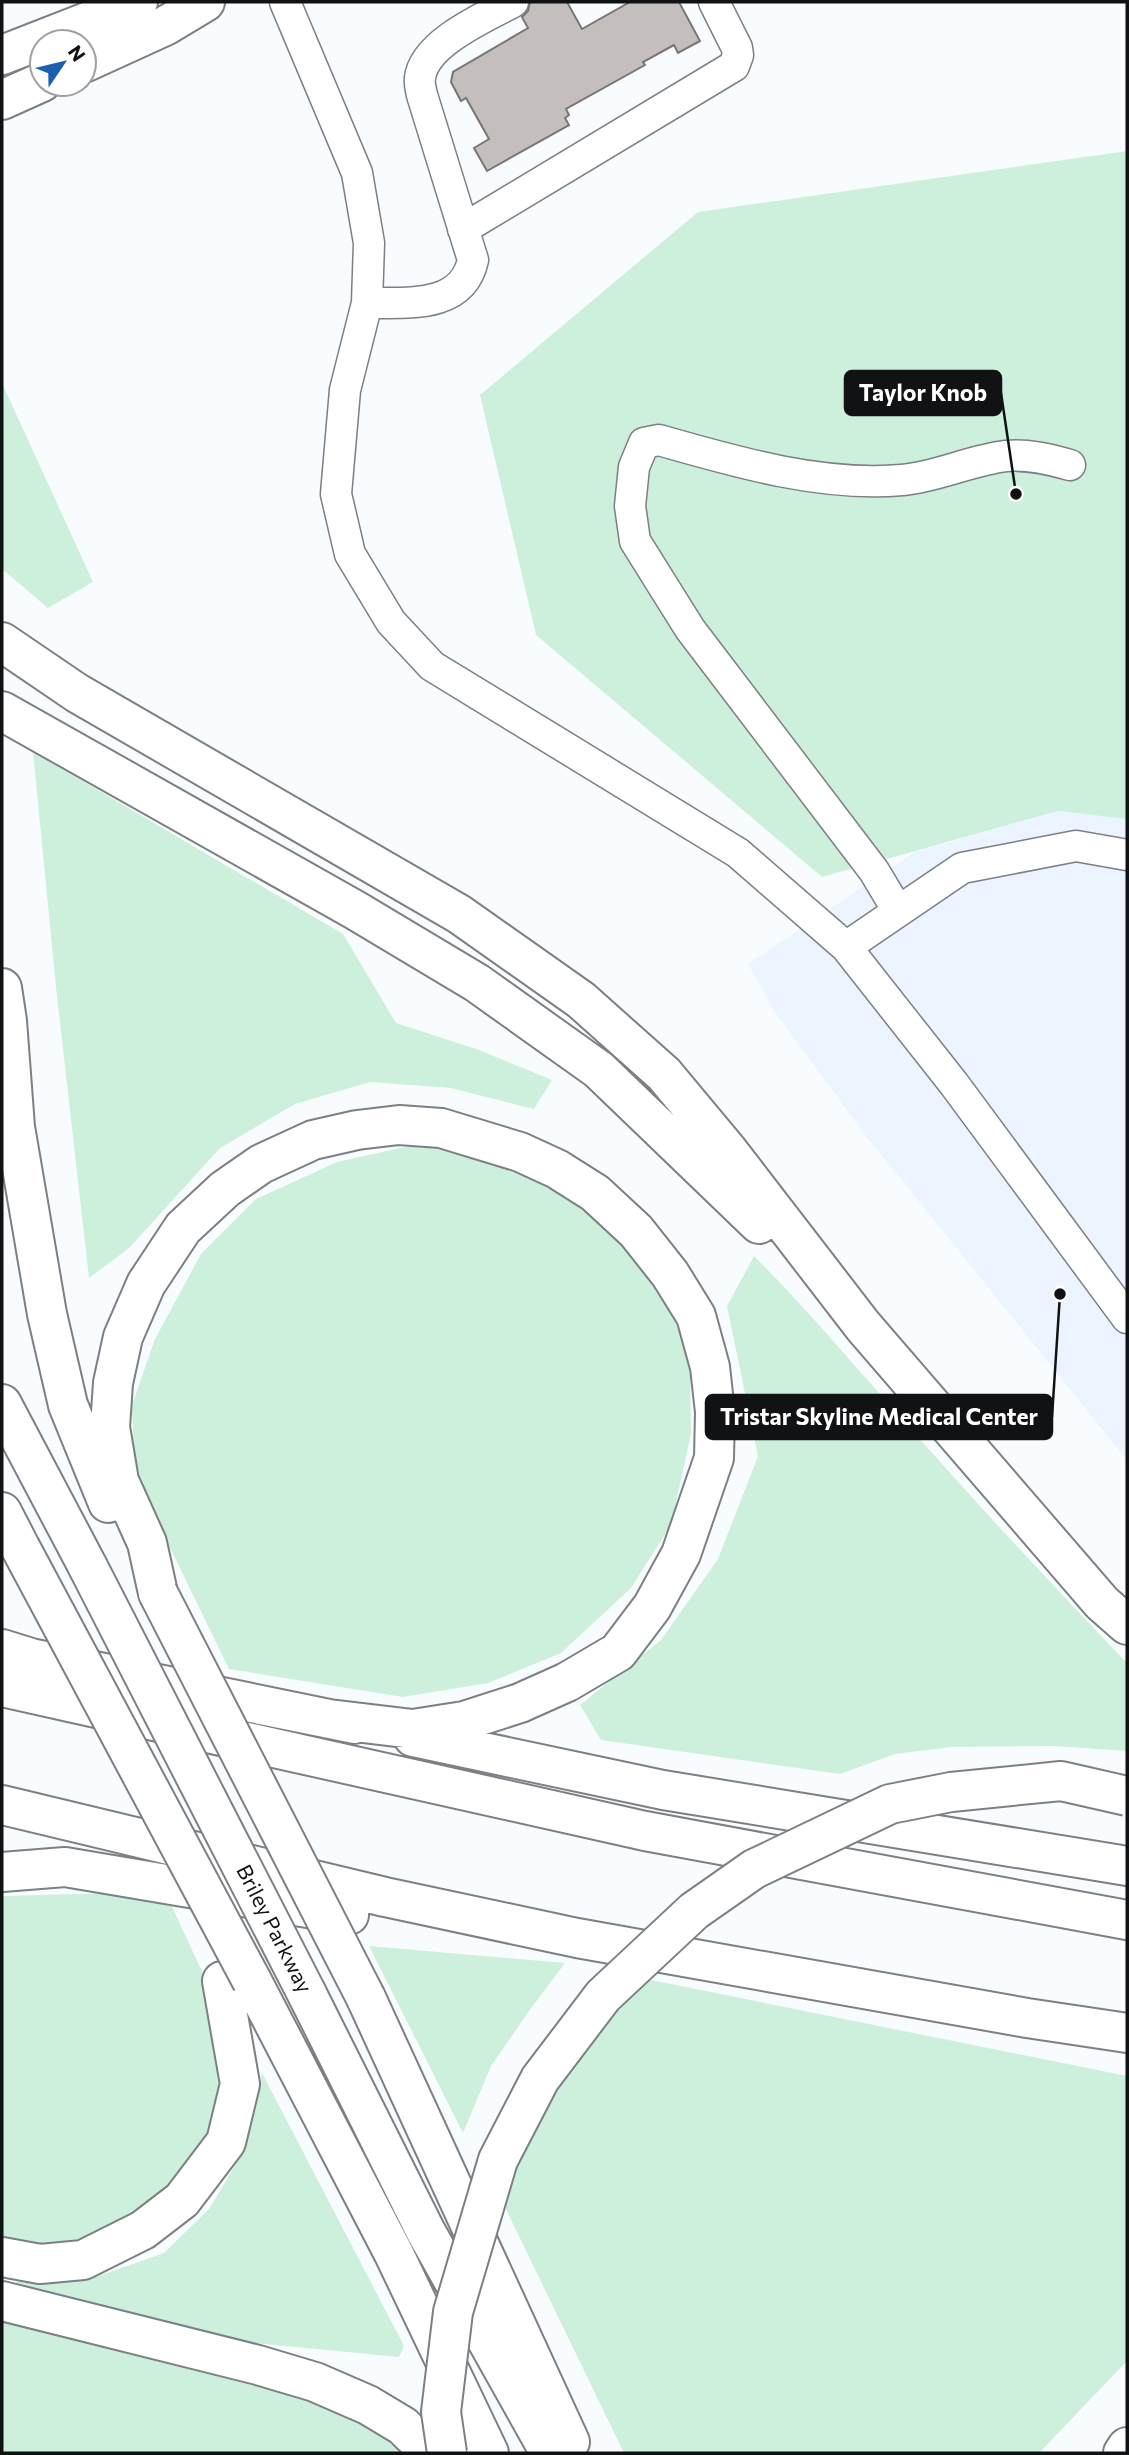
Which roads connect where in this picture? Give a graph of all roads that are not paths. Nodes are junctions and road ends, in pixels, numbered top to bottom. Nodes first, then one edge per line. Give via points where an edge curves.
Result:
1 (138, 2) edge
2 (205, 2) edge
3 (285, 2) edge
4 (513, 2) edge
5 (714, 2) edge
6 (2, 55) edge
7 (98, 57) edge
8 (28, 88) edge
9 (2, 100) edge
10 (463, 229) junction
11 (367, 303) junction
12 (1070, 464) dead end
13 (2, 642) edge
14 (2, 711) edge
15 (1127, 855) edge
16 (898, 911) junction
17 (846, 947) junction
18 (2, 988) edge
19 (1127, 1318) edge
20 (863, 1326) junction
21 (2, 1404) edge
22 (2, 1512) edge
23 (158, 1593) junction
24 (1127, 1625) edge
25 (2, 1649) edge
26 (2, 1687) edge
27 (329, 1719) junction
28 (1127, 1796) edge
29 (2, 1805) edge
30 (2, 1844) edge
31 (1127, 1866) edge
32 (2, 1872) edge
33 (144, 1879) junction
34 (1127, 1920) edge
35 (577, 1938) junction
36 (237, 1981) junction
37 (1127, 2033) edge
38 (2, 2257) edge
39 (2, 2301) edge
40 (1127, 2447) edge
41 (430, 2453) edge
42 (447, 2453) edge
43 (489, 2453) edge
44 (550, 2453) edge
45 (575, 2453) edge
46 (1122, 2453) edge

1 - 6 main road
2 - 7 main road via 166,26
3 - 11 lane via 357,173 369,243
4 - 10 lane via 450,37 430,57 420,79
5 - 10 lane via 737,48 734,66
8 - 9 main road
10 - 11 lane via 472,260 465,279 454,290 441,299 422,302
11 - 17 lane via 345,390 336,494 350,554 391,622 432,666 738,853
12 - 16 lane via 1006,456 902,480 850,479 774,470 659,440 644,443 634,467 630,506 635,541 654,575 874,871
13 - 20 main road via 77,693 459,914 581,1000 664,1074
14 - 20 main road via 477,983 598,1070
15 - 16 lane via 1076,846 962,869
16 - 17 lane
17 - 19 lane
18 - 23 main road via 15,1127 47,1314 68,1405 117,1522
20 - 24 main road via 1102,1603
21 - 44 main road, Briley Parkway, bridge via 425,2230
22 - 36 main road, bridge via 150,1793
23 - 27 main road via 147,1543 119,1481 110,1427 113,1383 123,1336 146,1284 183,1228 216,1197 261,1164 313,1140 399,1125 441,1128 520,1152 595,1194 636,1231 670,1274 696,1316 710,1367 714,1458 681,1554 652,1607 618,1652 567,1682 464,1721 413,1729
23 - 45 main road, bridge via 366,1998
25 - 27 main road
26 - 34 main road via 645,1831
27 - 31 main road via 663,1790
28 - 42 main road, bridge via 1061,1781 951,1792 890,1804 754,1869 694,1911 603,1996 540,2079 498,2160 453,2312 442,2412
29 - 35 main road
30 - 33 main road
32 - 33 main road via 65,1867
33 - 35 main road via 398,1924
35 - 37 main road
36 - 38 main road via 240,2084 226,2142 182,2200 143,2230 83,2260 40,2264
36 - 43 main road, Briley Parkway via 394,2254
39 - 41 main road via 315,2382 403,2426
40 - 46 main road

